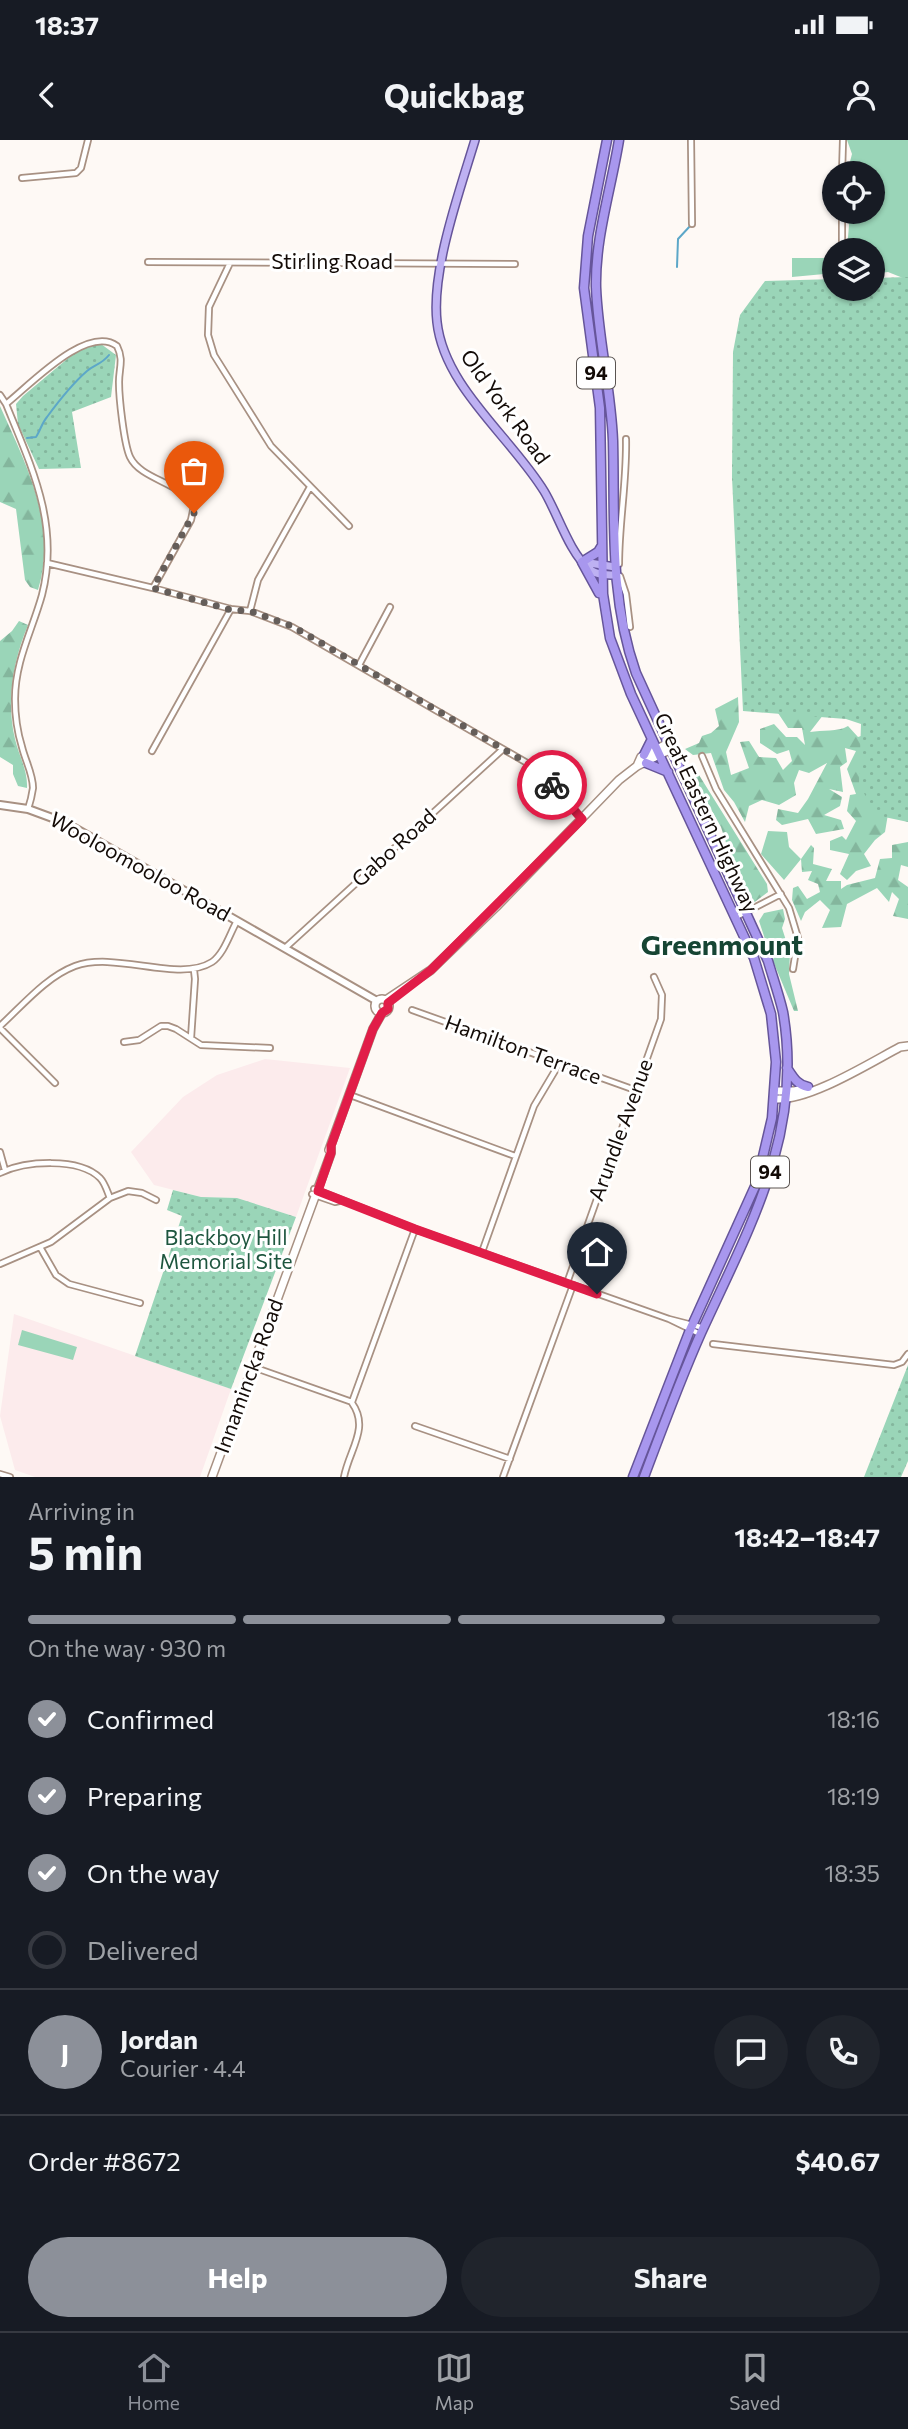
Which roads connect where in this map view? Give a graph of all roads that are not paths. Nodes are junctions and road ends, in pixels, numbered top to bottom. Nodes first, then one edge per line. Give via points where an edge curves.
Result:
1 (88, 140) edge
2 (475, 140) edge
3 (607, 140) edge
4 (618, 140) edge
5 (691, 140) edge
6 (843, 140) edge
7 (842, 161) edge
8 (22, 178) dead end
9 (692, 224) dead end
10 (148, 262) dead end
11 (230, 262) junction
12 (442, 263) junction
13 (514, 264) dead end
14 (0, 395) edge
15 (6, 404) junction
16 (626, 439) dead end
17 (310, 486) junction
18 (349, 526) dead end
19 (601, 546) junction
20 (582, 562) junction
21 (47, 563) junction
22 (601, 570) junction
23 (615, 571) junction
24 (153, 588) junction
25 (390, 607) dead end
26 (231, 610) junction
27 (250, 611) junction
28 (623, 612) junction
29 (606, 613) junction
30 (630, 627) dead end
31 (359, 665) junction
32 (652, 739) junction
33 (670, 746) junction
34 (503, 748) junction
35 (152, 751) dead end
36 (658, 752) junction
37 (702, 756) dead end
38 (642, 761) junction
39 (667, 772) junction
40 (0, 806) edge
41 (28, 809) junction
42 (582, 819) junction
43 (781, 894) junction
44 (746, 912) junction
45 (736, 917) junction
46 (237, 921) junction
47 (285, 948) junction
48 (194, 970) junction
49 (793, 970) dead end
50 (654, 977) dead end
51 (381, 1005) junction
52 (412, 1010) dead end
53 (0, 1027) edge
54 (191, 1038) junction
55 (124, 1042) dead end
56 (908, 1046) edge
57 (270, 1048) dead end
58 (559, 1063) junction
59 (787, 1068) junction
60 (55, 1083) dead end
61 (808, 1087) junction
62 (819, 1087) junction
63 (635, 1090) junction
64 (350, 1095) junction
65 (775, 1095) junction
66 (785, 1096) junction
67 (0, 1152) edge
68 (515, 1156) junction
69 (3, 1171) edge
70 (315, 1192) junction
71 (110, 1198) junction
72 (156, 1200) dead end
73 (415, 1229) junction
74 (40, 1247) junction
75 (482, 1252) junction
76 (0, 1264) edge
77 (570, 1284) junction
78 (140, 1303) dead end
79 (692, 1327) junction
80 (702, 1331) junction
81 (713, 1344) dead end
82 (908, 1354) edge
83 (253, 1367) junction
84 (352, 1402) junction
85 (415, 1426) dead end
86 (510, 1459) junction
87 (0, 1474) edge
88 (10, 1477) edge
89 (212, 1477) edge
90 (344, 1477) edge
91 (503, 1477) edge
92 (633, 1477) edge
93 (644, 1477) edge

1 - 8 street via 76,173
2 - 12 main road, Old York Road
3 - 19 highway, Great Eastern Highway / 94 via 584,264 600,408
4 - 23 highway, Great Eastern Highway / 94 via 596,264 597,309 611,406
5 - 9 street
6 - 7 street
10 - 11 street, Stirling Road
11 - 12 street, Stirling Road
11 - 17 street via 209,307 208,335 214,355 271,446
12 - 13 street, Stirling Road
12 - 20 main road, Old York Road via 436,306 444,353 463,386 544,491
14 - 15 street, Wooloomooloo Road
15 - 21 street, Wooloomooloo Road via 44,503
15 - 24 street via 81,345 107,340 117,346 122,360 119,396 131,458 139,468 185,494 194,506 191,520
16 - 28 street via 619,539 619,570 626,594
17 - 18 street
17 - 27 street via 258,580
19 - 20 highway
19 - 22 highway, Great Eastern Highway / 94
20 - 22 main road
20 - 29 highway
21 - 24 street
21 - 41 street, Wooloomooloo Road via 42,596 16,681 17,725 33,788
22 - 23 main road
22 - 29 highway, Great Eastern Highway / 94
23 - 28 highway, Great Eastern Highway / 94
24 - 26 street
25 - 31 street
26 - 27 street
26 - 35 street
27 - 31 street via 292,626
28 - 29 street
28 - 30 street
28 - 33 highway, Great Eastern Highway / 94 via 623,635 636,673
29 - 32 highway, Great Eastern Highway / 94 via 617,661
31 - 34 street
32 - 36 highway, Great Eastern Highway / 94
32 - 38 highway
33 - 36 main road, Innamincka Road
33 - 44 highway, Great Eastern Highway / 94
34 - 42 street via 541,771
34 - 47 street, Gabo Road
36 - 38 main road, Innamincka Road
36 - 39 highway, Great Eastern Highway / 94
37 - 43 street via 716,789
38 - 39 highway
38 - 42 main road, Innamincka Road
39 - 45 highway, Great Eastern Highway / 94
40 - 41 street
41 - 46 street, Wooloomooloo Road via 66,823
42 - 51 main road, Innamincka Road via 431,970
43 - 44 street
43 - 49 street via 795,924
44 - 45 street
44 - 59 highway, Great Eastern Highway / 94 via 779,997
45 - 65 highway, Great Eastern Highway / 94 via 771,1014
46 - 47 street, Wooloomooloo Road
46 - 48 street via 214,961
47 - 51 street, Wooloomooloo Road
48 - 53 street via 100,961 76,966 55,976
48 - 54 street
50 - 63 street, Arundle Avenue via 662,995 661,1019
51 - 64 main road, Innamincka Road
52 - 58 street, Hamilton Terrace
53 - 60 street
54 - 55 street via 177,1029 161,1027 139,1040
54 - 57 street via 201,1045
56 - 62 main road
58 - 63 street, Hamilton Terrace
58 - 68 street via 539,1094
59 - 61 highway via 801,1086
59 - 66 highway, Great Eastern Highway / 94
61 - 62 main road
61 - 66 main road
62 - 66 main road
63 - 77 street, Arundle Avenue
64 - 68 street
64 - 70 main road, Innamincka Road
65 - 66 main road
65 - 79 highway, Great Eastern Highway / 94 via 769,1138 751,1199
66 - 80 highway, Great Eastern Highway / 94 via 764,1193
67 - 69 street
68 - 75 street
69 - 71 street via 41,1162 61,1163 93,1173 102,1180
70 - 73 street
70 - 83 main road, Innamincka Road
71 - 72 street via 128,1191
71 - 74 street
73 - 75 street
73 - 84 street
74 - 76 street
74 - 78 street via 56,1275 69,1284
75 - 77 street
77 - 79 street
77 - 86 street, Arundle Avenue
79 - 80 street
79 - 92 highway, Great Eastern Highway / 94
80 - 93 highway, Great Eastern Highway / 94
81 - 82 street via 894,1366
83 - 84 street
83 - 89 main road, Innamincka Road
84 - 90 street via 360,1414 359,1430
85 - 86 street
86 - 91 street, Arundle Avenue
87 - 88 street

